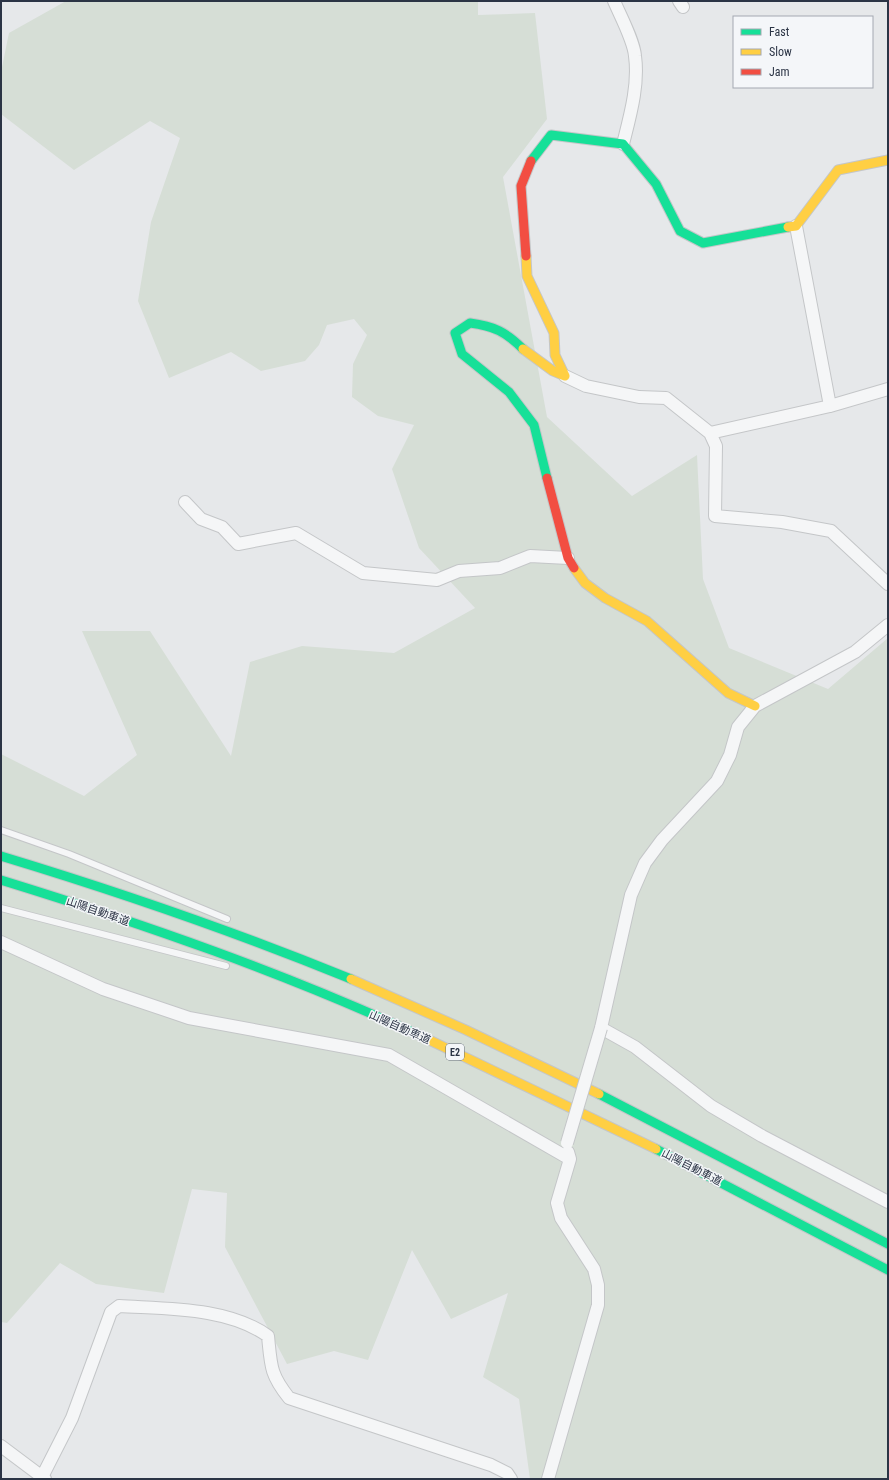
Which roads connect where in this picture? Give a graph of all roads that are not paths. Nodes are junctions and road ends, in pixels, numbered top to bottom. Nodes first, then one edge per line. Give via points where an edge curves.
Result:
1 (614, 1) edge
2 (623, 144) junction
3 (888, 160) edge
4 (796, 226) junction
5 (565, 376) junction
6 (888, 389) edge
7 (830, 406) junction
8 (710, 433) junction
9 (185, 502) dead end
10 (568, 558) junction
11 (888, 584) edge
12 (888, 625) edge
13 (755, 706) junction
14 (1, 830) edge
15 (1, 856) edge
16 (1, 880) edge
17 (1, 908) edge
18 (234, 922) dead end
19 (1, 942) edge
20 (275, 942) dead end
21 (231, 968) dead end
22 (343, 976) junction
23 (291, 988) dead end
24 (396, 1024) junction
25 (601, 1028) junction
26 (570, 1159) junction
27 (888, 1202) edge
28 (888, 1244) edge
29 (888, 1270) edge
30 (1, 1446) edge
31 (44, 1478) edge
32 (511, 1479) edge
33 (548, 1479) edge

1 - 2 street via 635,54 632,107
2 - 4 main road via 656,184 680,231 703,243
2 - 5 main road via 551,135 531,161 521,186 527,276 554,334 555,355
3 - 4 main road via 838,170
4 - 7 street
5 - 8 street via 586,386 632,396 666,398
5 - 10 main road via 553,371 526,352 509,334 488,324 470,323 455,333 456,343 462,354 509,392 534,425
6 - 7 street
7 - 8 street
8 - 11 street via 716,446 715,516 782,522 832,531
9 - 10 street via 201,519 222,527 238,544 296,533 363,573 437,580 459,571 500,568 530,556
10 - 13 main road via 585,583 605,598 647,621 715,683 728,693
12 - 13 street via 855,652
13 - 25 street via 738,727 730,755 717,781 662,840 645,863 631,895
14 - 18 lane via 83,860
15 - 22 main road, 山陽自動車道 / E2 via 89,881 243,936
16 - 24 main road, 山陽自動車道 / E2 via 82,904 237,959
17 - 21 lane
19 - 26 street via 103,988 189,1018 389,1055
20 - 22 lane
22 - 28 main road, 山陽自動車道 / E2 via 593,1091
23 - 24 lane
24 - 29 main road, 山陽自動車道 / E2 via 587,1114
25 - 26 street, bridge via 567,1143
25 - 27 street via 640,1051 711,1106 762,1136
26 - 33 street via 557,1203 561,1218 594,1269 598,1285 598,1305
30 - 31 street
31 - 32 street via 72,1418 111,1312 119,1306 203,1311 255,1326 268,1336 271,1368 277,1383 289,1398 491,1465 507,1473

